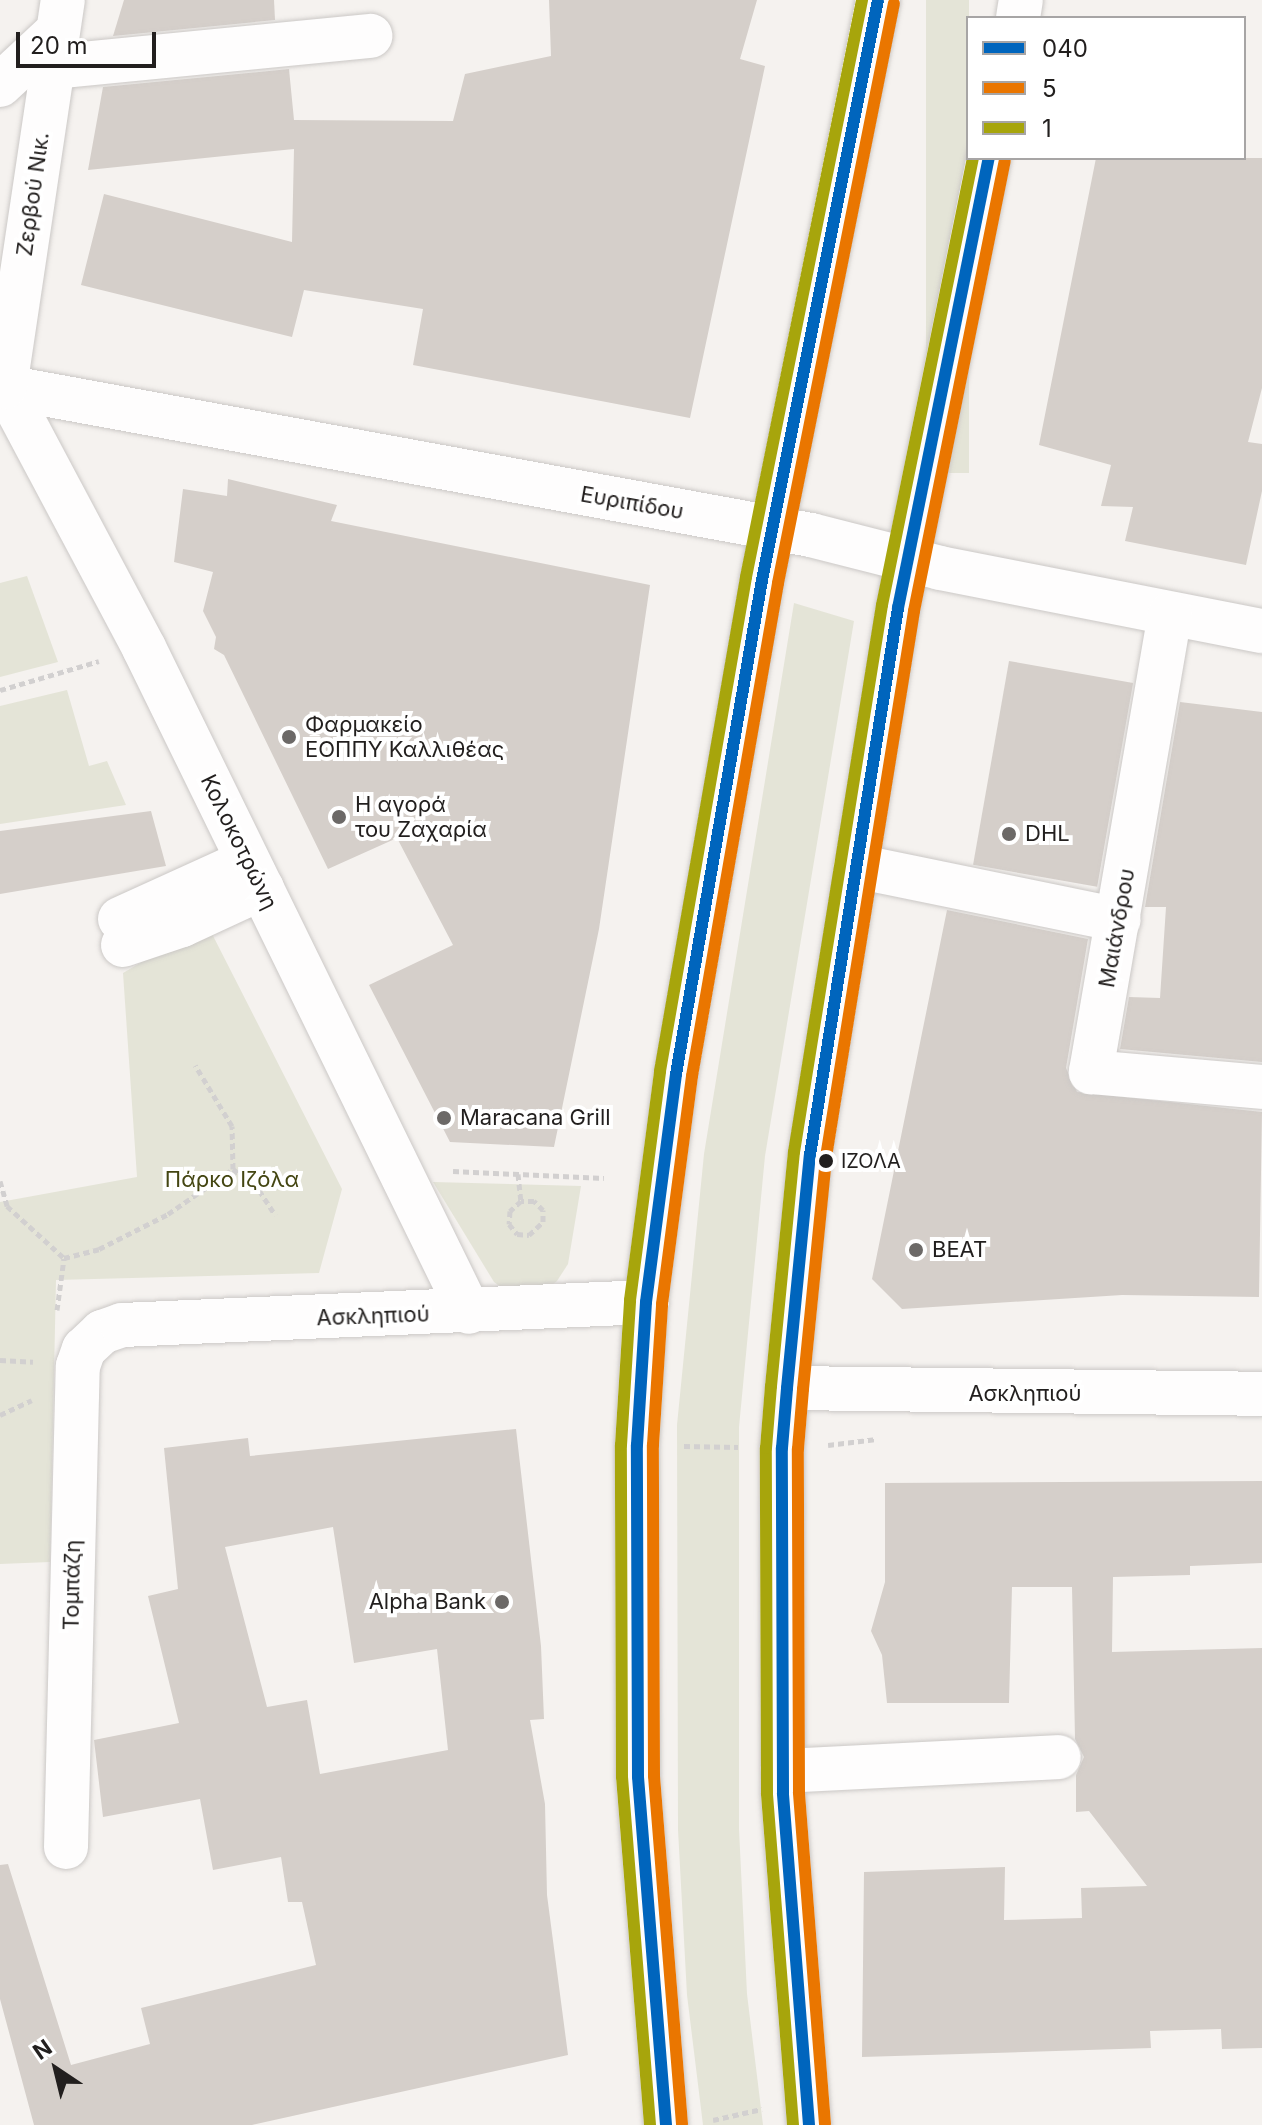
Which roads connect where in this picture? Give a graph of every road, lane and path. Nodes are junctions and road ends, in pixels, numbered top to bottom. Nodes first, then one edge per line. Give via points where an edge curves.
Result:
1 (878, 0) edge
2 (57, 33) edge
3 (370, 36) dead end
4 (0, 85) edge
5 (989, 160) edge
6 (2, 384) edge
7 (773, 529) junction
8 (907, 559) junction
9 (1170, 614) junction
10 (1262, 631) edge
11 (144, 648) junction
12 (0, 690) edge
13 (856, 866) junction
14 (255, 874) junction
15 (1118, 920) junction
16 (121, 932) dead end
17 (195, 1065) dead end
18 (1262, 1087) edge
19 (233, 1169) junction
20 (397, 1169) junction
21 (518, 1174) junction
22 (604, 1178) dead end
23 (0, 1181) edge
24 (521, 1201) junction
25 (275, 1215) dead end
26 (64, 1258) junction
27 (646, 1302) junction
28 (469, 1312) junction
29 (53, 1318) dead end
30 (102, 1332) joint
31 (33, 1351) dead end
32 (24, 1361) dead end
33 (787, 1388) junction
34 (1262, 1394) edge
35 (1059, 1757) dead end
36 (783, 1771) junction
37 (66, 1847) dead end
38 (808, 2112) edge
39 (685, 2123) edge

1 - 7 street
2 - 3 street
2 - 4 street
2 - 6 street, Ζερβού Νικ.
5 - 8 street
6 - 7 street, Ευριπίδου
6 - 11 street, Κολοκοτρώνη
7 - 8 street, Ευριπίδου
7 - 27 street via 676,1074
8 - 9 street, Ευριπίδου
8 - 13 street
9 - 10 street, Ευριπίδου
9 - 15 street, Μαιάνδρου
11 - 12 path
11 - 14 street, Κολοκοτρώνη
13 - 15 street
13 - 33 street via 810,1155
14 - 16 street
14 - 20 street, Κολοκοτρώνη
15 - 18 street, Μαιάνδρου via 1091,1072
17 - 19 path via 232,1126
19 - 25 path via 259,1190
19 - 26 path via 168,1214 99,1249
20 - 21 path
20 - 28 street, Κολοκοτρώνη
21 - 22 path
21 - 24 path
23 - 26 path via 7,1206
24 - 24 path via 510,1211 509,1224 517,1234 529,1235 543,1222 543,1210 534,1201
26 - 29 path
27 - 28 street, Ασκληπιού
27 - 39 street via 637,1445 638,1777
28 - 30 street, Ασκληπιού via 122,1325
30 - 37 street, Τομπάζη via 84,1349 78,1366
31 - 32 path
33 - 34 street, Ασκληπιού
33 - 36 street via 782,1448
35 - 36 street
36 - 38 street
38 - 39 path

